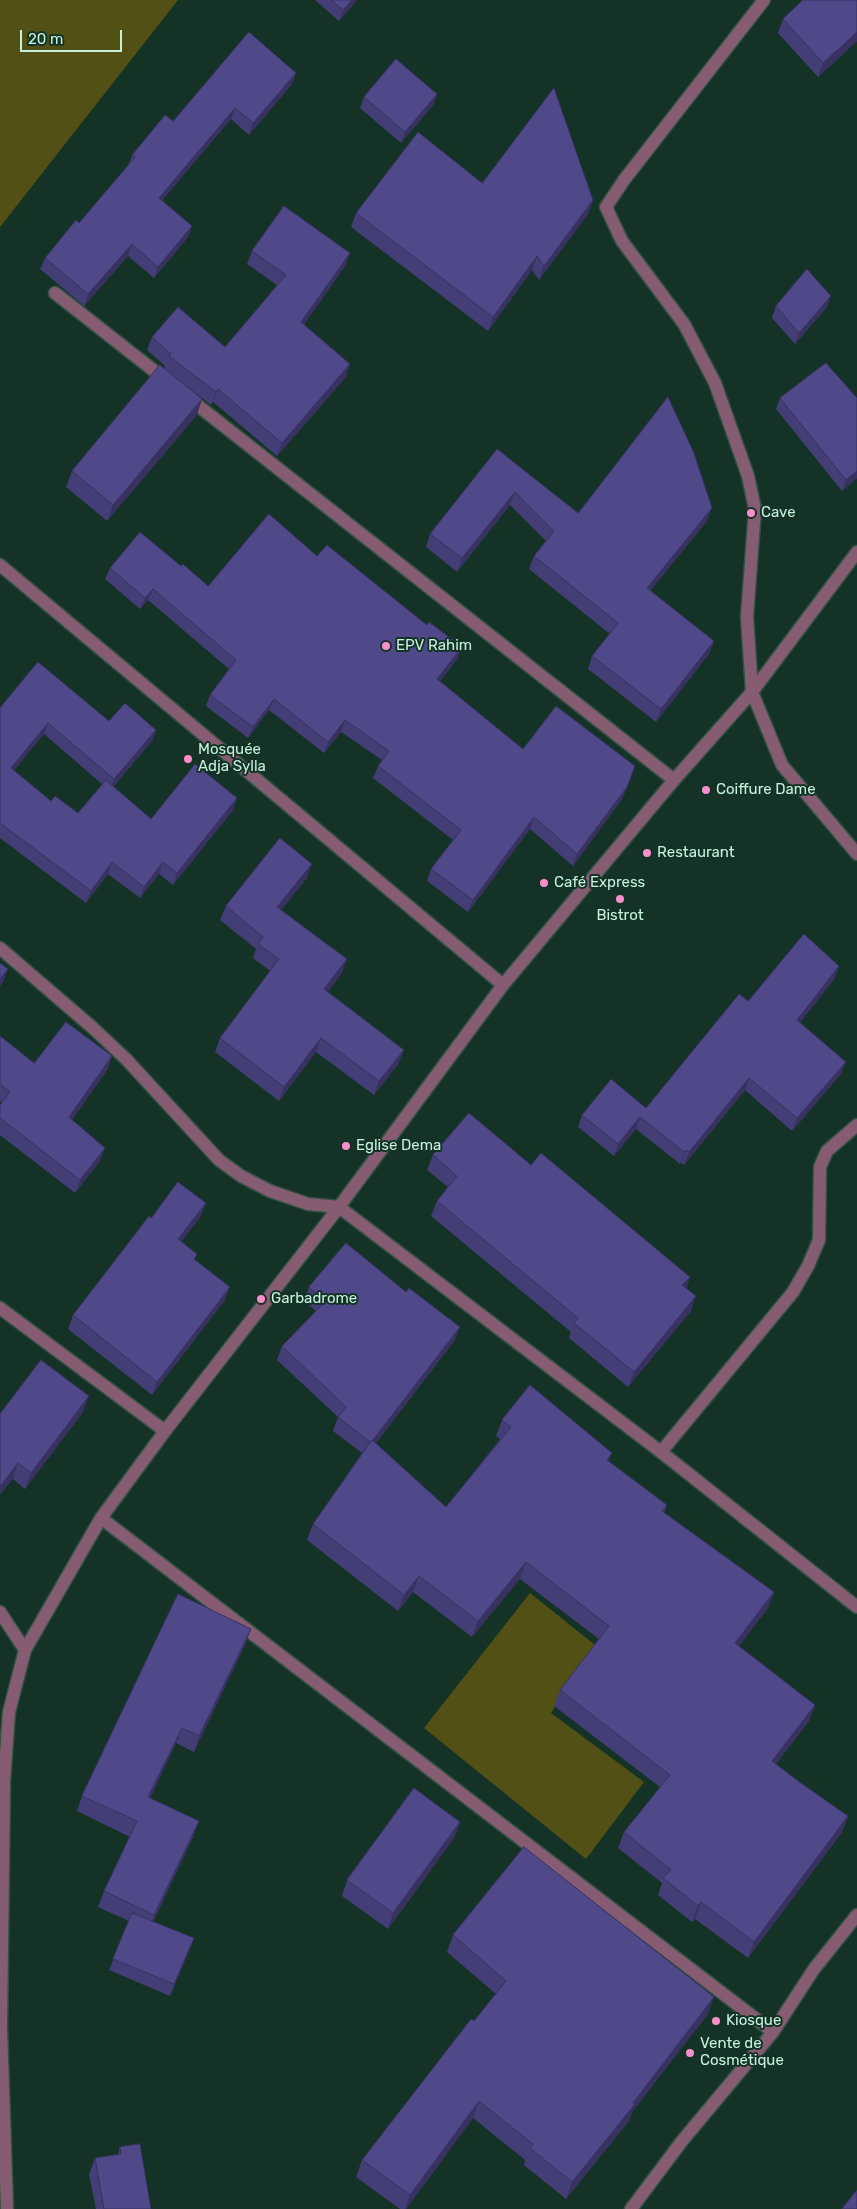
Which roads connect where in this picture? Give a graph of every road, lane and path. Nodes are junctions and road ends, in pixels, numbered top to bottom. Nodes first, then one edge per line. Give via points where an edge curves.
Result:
1 (764, 0) edge
2 (55, 293) dead end
3 (857, 552) edge
4 (0, 565) edge
5 (752, 692) junction
6 (674, 780) junction
7 (857, 854) edge
8 (0, 948) edge
9 (503, 985) junction
10 (857, 1125) edge
11 (339, 1207) junction
12 (0, 1308) edge
13 (165, 1431) junction
14 (661, 1452) junction
15 (100, 1518) junction
16 (857, 1607) edge
17 (0, 1612) edge
18 (25, 1650) junction
19 (857, 1915) edge
20 (1, 2030) edge
21 (773, 2032) junction
22 (6, 2209) edge
23 (631, 2209) edge

1 - 5 street via 606,206 622,241 684,324 715,383 748,476 755,509 746,617
2 - 6 street
3 - 5 street
4 - 9 street
5 - 6 street
5 - 7 street via 782,765
6 - 9 street
8 - 11 street via 126,1059 218,1160 270,1191 308,1204
9 - 11 street
10 - 14 street via 827,1151 820,1167 819,1240 793,1292
11 - 13 street
11 - 14 street
12 - 13 street
13 - 15 street
14 - 16 street
15 - 18 street
15 - 21 street
17 - 18 street
18 - 20 street via 9,1712 4,1781
19 - 21 street via 814,1969
20 - 22 street
21 - 23 street via 682,2141

